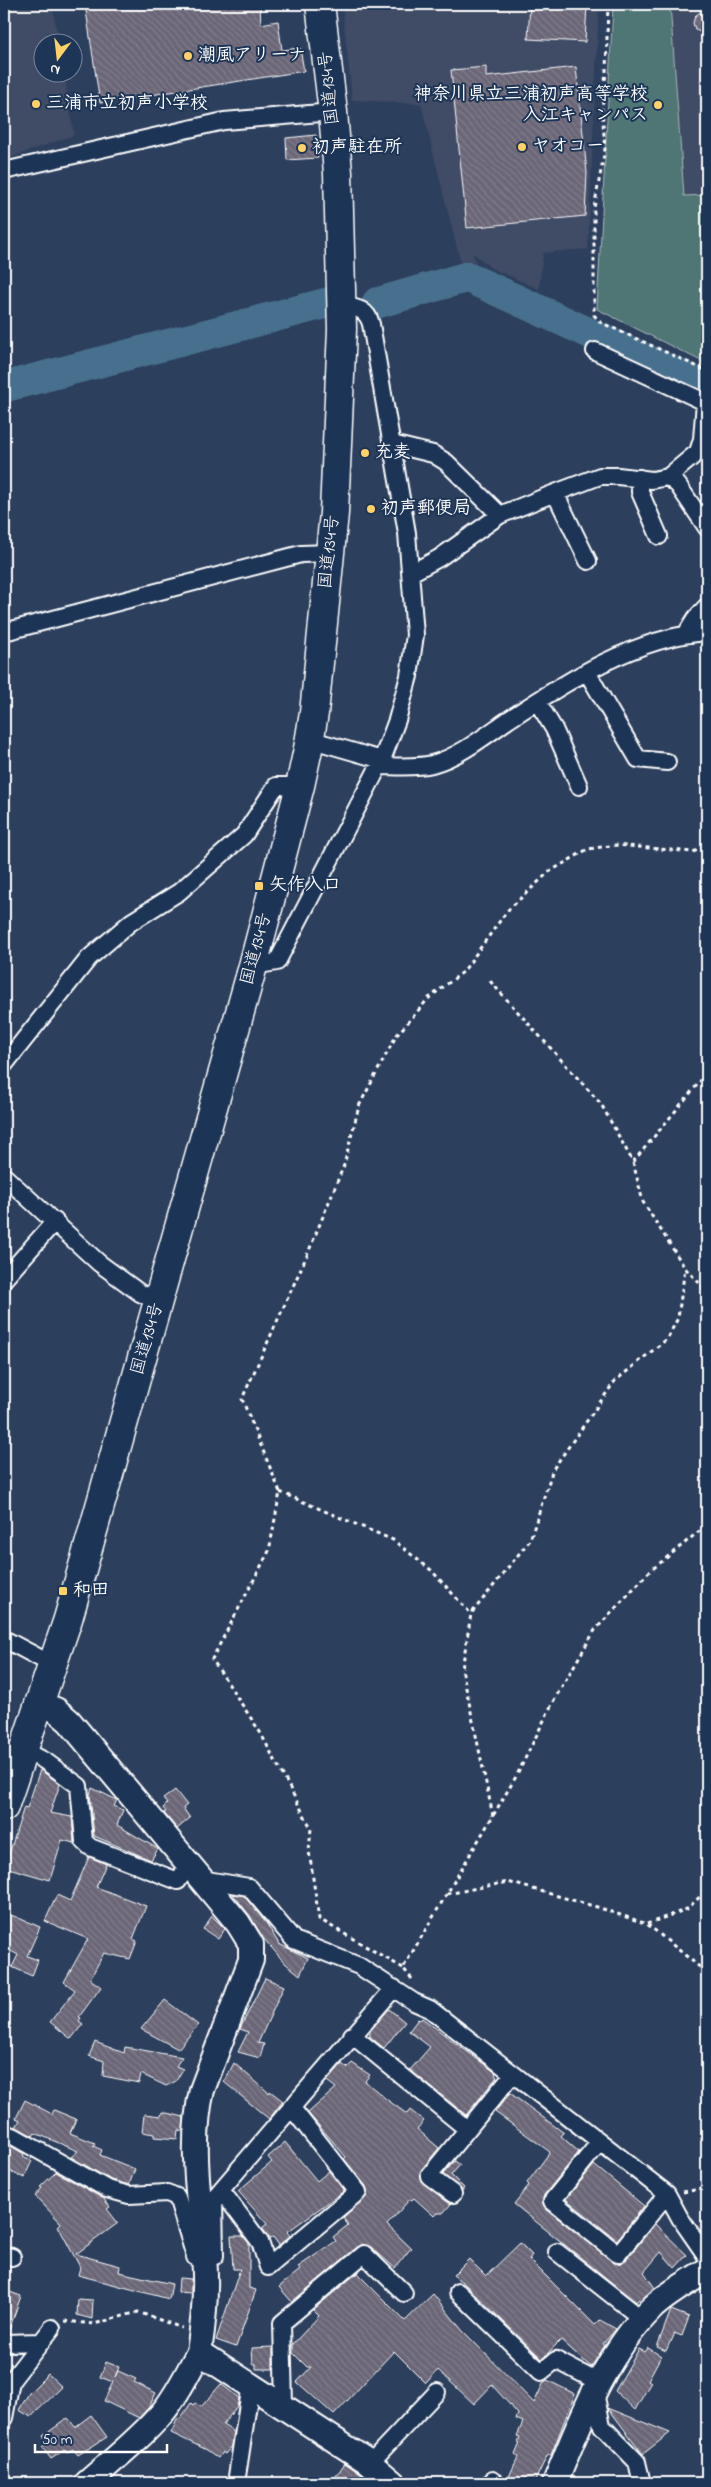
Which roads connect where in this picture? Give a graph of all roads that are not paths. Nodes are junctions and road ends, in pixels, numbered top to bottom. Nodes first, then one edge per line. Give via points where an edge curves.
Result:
1 (320, 4) edge
2 (334, 112) junction
3 (4, 171) edge
4 (342, 305) junction
5 (595, 351) dead end
6 (706, 403) edge
7 (392, 444) junction
8 (668, 477) junction
9 (640, 478) junction
10 (555, 493) junction
11 (500, 515) junction
12 (707, 528) edge
13 (659, 536) dead end
14 (329, 553) junction
15 (588, 561) dead end
16 (411, 573) junction
17 (707, 606) edge
18 (4, 632) edge
19 (707, 632) edge
20 (686, 634) junction
21 (587, 672) junction
22 (537, 701) junction
23 (310, 739) junction
24 (667, 762) dead end
25 (381, 763) junction
26 (300, 786) junction
27 (579, 786) dead end
28 (253, 966) junction
29 (4, 1065) edge
30 (4, 1176) edge
31 (55, 1221) junction
32 (4, 1279) edge
33 (159, 1302) junction
34 (4, 1639) edge
35 (53, 1665) junction
36 (40, 1704) junction
37 (24, 1750) junction
38 (4, 1807) edge
39 (195, 1871) junction
40 (394, 1988) junction
41 (352, 2035) junction
42 (512, 2076) junction
43 (291, 2107) junction
44 (468, 2129) junction
45 (4, 2133) edge
46 (599, 2143) junction
47 (221, 2190) junction
48 (453, 2194) dead end
49 (667, 2194) junction
50 (557, 2252) dead end
51 (204, 2257) junction
52 (707, 2257) edge
53 (707, 2270) edge
54 (458, 2292) dead end
55 (404, 2293) dead end
56 (642, 2319) junction
57 (52, 2328) road end
58 (40, 2342) junction
59 (4, 2343) edge
60 (200, 2343) junction
61 (251, 2384) junction
62 (596, 2385) junction
63 (437, 2392) dead end
64 (284, 2405) junction
65 (4, 2418) edge
66 (370, 2463) junction
67 (86, 2483) edge
68 (236, 2483) edge
69 (392, 2483) edge
70 (555, 2483) edge
71 (642, 2483) edge

1 - 2 highway, 国道134号
2 - 3 street via 224,121
2 - 4 highway, 国道134号
4 - 7 street via 361,309 369,315
4 - 14 highway, 国道134号 via 337,472
5 - 6 street
6 - 8 street via 698,452
7 - 11 street via 433,454 446,462
7 - 16 street
8 - 9 street
8 - 12 street via 678,485
9 - 10 street via 600,476
9 - 13 street via 640,492
10 - 11 street
10 - 15 street
11 - 16 street via 439,558
14 - 18 street via 301,554
14 - 23 highway, 国道134号
16 - 25 street via 415,634 409,676
17 - 20 street
19 - 20 street
20 - 21 street via 633,650
21 - 22 street
21 - 24 street via 638,760
22 - 25 street via 449,758 431,765
22 - 27 street via 554,729
23 - 25 street
23 - 26 highway, 国道134号
25 - 28 street via 277,962
26 - 28 highway, 国道134号
26 - 29 street via 276,786 244,835 179,892 131,922 89,958
28 - 33 highway, 国道134号
30 - 31 street
31 - 32 street
31 - 33 street via 100,1263 140,1293
33 - 35 highway, 国道134号
34 - 35 street
35 - 36 highway, 国道134号
36 - 37 highway, 国道134号
36 - 39 street via 56,1710 69,1721
37 - 38 highway, 国道134号
37 - 39 street via 79,1786 84,1841 90,1847 178,1881
39 - 40 street via 249,1887 294,1940 359,1966
39 - 51 street via 251,1944 251,1960 197,2111 197,2194
40 - 41 street
40 - 42 street via 430,2009
41 - 43 street
41 - 44 street
42 - 44 street
42 - 46 street
43 - 47 street
43 - 47 street via 358,2192 268,2266 260,2242
44 - 48 street via 429,2176
45 - 51 street via 108,2190 129,2195 168,2193 177,2197 195,2257
46 - 49 street
46 - 49 street via 552,2201 618,2254
47 - 51 street via 214,2198 215,2256
49 - 52 street
50 - 56 street
51 - 60 street via 204,2311
53 - 56 street via 652,2308
54 - 62 street via 541,2372 556,2360
55 - 64 street via 364,2254 282,2324
56 - 62 street
57 - 58 street
58 - 59 street
58 - 65 street via 12,2382
60 - 61 street
60 - 67 street via 182,2384 164,2411
61 - 64 street
61 - 68 street
62 - 70 street
62 - 71 street via 602,2426 637,2462
63 - 66 street
64 - 66 street
66 - 69 street

